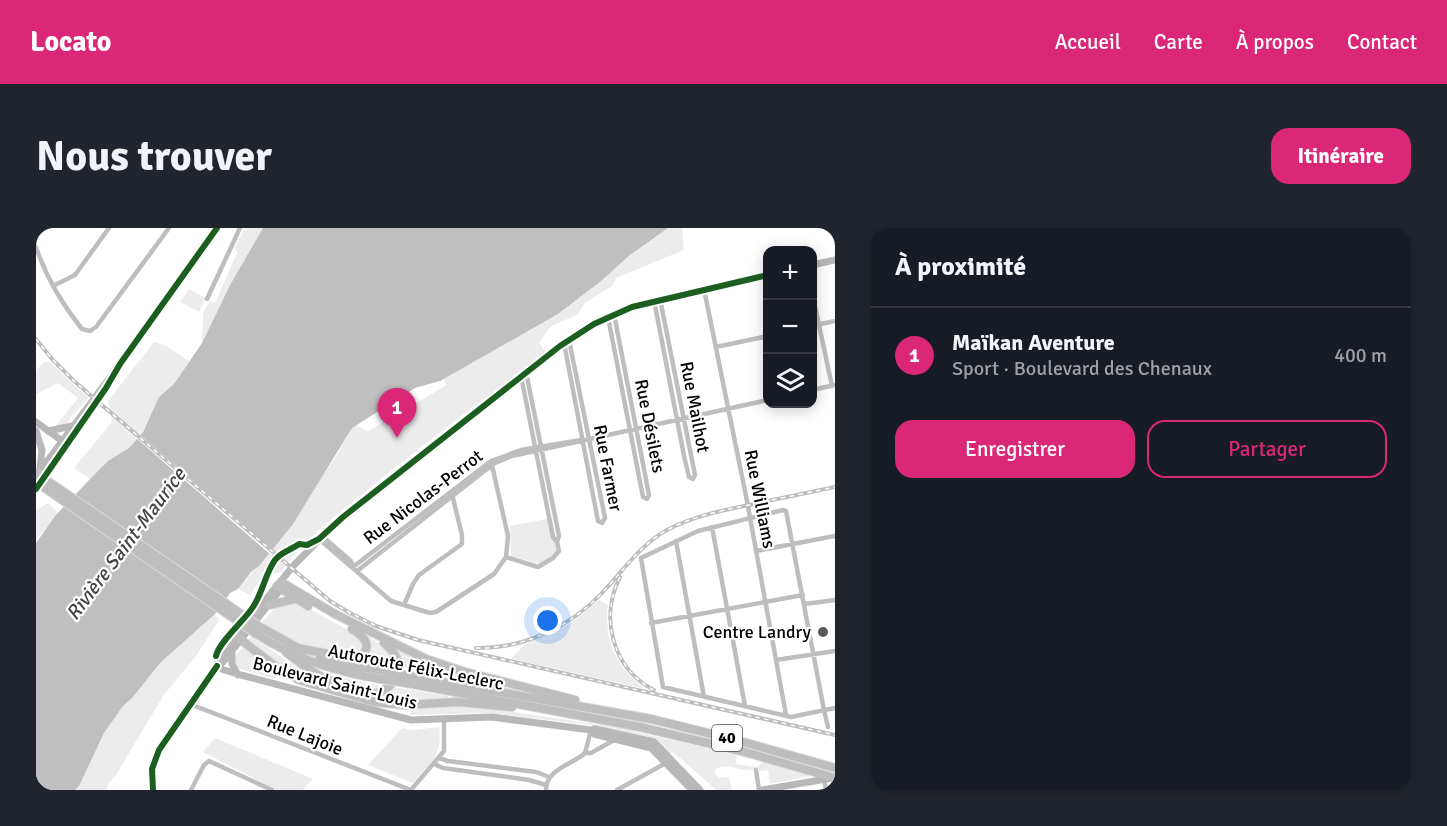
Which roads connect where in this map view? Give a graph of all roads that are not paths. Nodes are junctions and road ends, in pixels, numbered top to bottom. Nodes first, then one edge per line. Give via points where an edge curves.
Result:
1 (109, 228) edge
2 (169, 228) edge
3 (217, 228) edge
4 (240, 228) edge
5 (36, 247) edge
6 (835, 260) edge
7 (817, 264) edge
8 (763, 276) edge
9 (53, 286) junction
10 (704, 289) junction
11 (207, 299) dead end
12 (657, 300) junction
13 (814, 300) edge
14 (611, 316) junction
15 (835, 321) edge
16 (819, 324) junction
17 (763, 337) edge
18 (567, 341) junction
19 (716, 347) junction
20 (120, 364) junction
21 (523, 374) junction
22 (833, 386) edge
23 (817, 389) edge
24 (763, 401) edge
25 (728, 408) junction
26 (680, 419) junction
27 (36, 422) edge
28 (72, 426) junction
29 (636, 428) junction
30 (630, 429) junction
31 (36, 431) edge
32 (48, 431) junction
33 (586, 439) junction
34 (65, 442) junction
35 (541, 448) junction
36 (535, 449) junction
37 (492, 463) junction
38 (37, 474) edge
39 (36, 482) edge
40 (36, 489) edge
41 (452, 493) junction
42 (750, 518) junction
43 (712, 527) junction
44 (835, 536) edge
45 (321, 538) junction
46 (676, 541) junction
47 (557, 542) junction
48 (794, 544) junction
49 (756, 550) junction
50 (506, 557) junction
51 (355, 569) junction
52 (281, 586) junction
53 (803, 595) junction
54 (296, 599) junction
55 (835, 600) edge
56 (765, 602) junction
57 (805, 604) junction
58 (269, 605) junction
59 (404, 605) junction
60 (727, 609) junction
61 (689, 616) junction
62 (651, 623) junction
63 (258, 630) junction
64 (366, 631) junction
65 (239, 638) junction
66 (297, 648) junction
67 (232, 651) junction
68 (835, 651) edge
69 (286, 652) junction
70 (814, 654) junction
71 (776, 660) junction
72 (217, 666) junction
73 (238, 675) junction
74 (382, 675) junction
75 (408, 680) junction
76 (704, 697) junction
77 (190, 704) junction
78 (745, 706) junction
79 (835, 708) edge
80 (824, 710) junction
81 (619, 712) junction
82 (575, 714) junction
83 (786, 715) junction
84 (444, 718) junction
85 (828, 727) dead end
86 (591, 730) junction
87 (616, 739) junction
88 (585, 753) junction
89 (439, 758) junction
90 (666, 763) junction
91 (434, 764) junction
92 (835, 768) edge
93 (756, 770) dead end
94 (549, 777) junction
95 (824, 777) junction
96 (835, 778) edge
97 (546, 787) edge
98 (786, 788) edge
99 (153, 790) edge
100 (192, 790) edge
101 (272, 790) edge
102 (411, 790) edge
103 (617, 790) edge
104 (692, 790) edge
105 (700, 790) edge
106 (761, 790) edge
107 (826, 790) edge

1 - 9 street via 76,273
2 - 9 street via 93,330 82,329
3 - 20 street
4 - 11 street
5 - 9 street
6 - 7 street
8 - 10 street
10 - 12 street
10 - 19 street, Rue Williams
12 - 14 street
12 - 26 street, Rue Mailhot
13 - 16 street
14 - 18 street
14 - 29 street, Rue Désilets
14 - 30 street, Rue Désilets
15 - 16 street
16 - 22 street
17 - 19 street
18 - 21 street
18 - 33 street, Rue Farmer
19 - 25 street, Rue Williams
20 - 28 street
20 - 34 street
21 - 35 street
21 - 36 street
21 - 45 street
22 - 23 street
24 - 25 street, Rue Nicolas-Perrot
25 - 26 street, Rue Nicolas-Perrot
25 - 42 street, Rue Williams
26 - 26 street, Rue Mailhot via 689,477 693,479 695,476
26 - 29 street, Rue Nicolas-Perrot
27 - 32 street
28 - 32 street
28 - 34 street
29 - 30 street, Rue Nicolas-Perrot
29 - 30 street, Rue Désilets via 647,499 643,497
30 - 33 street, Rue Nicolas-Perrot
31 - 38 street via 42,450
32 - 34 street
33 - 33 street, Rue Farmer via 598,521 602,523 605,518
33 - 35 street, Rue Nicolas-Perrot
34 - 38 street
34 - 40 street
35 - 36 street, Rue Nicolas-Perrot
35 - 47 street
36 - 37 street, Rue Nicolas-Perrot via 510,453
36 - 47 street
37 - 41 street, Rue Nicolas-Perrot
37 - 50 street via 508,536
38 - 63 highway, Autoroute Félix-Leclerc / 40, bridge
39 - 63 highway, Autoroute Félix-Leclerc / 40, bridge
41 - 51 street, Rue Nicolas-Perrot
41 - 59 street via 462,544 419,575
42 - 43 street
42 - 48 street via 786,510
42 - 49 street, Rue Williams
43 - 46 street
43 - 60 street
44 - 48 street
45 - 51 street
45 - 52 street
46 - 61 street
46 - 62 street via 640,559
47 - 50 street via 556,556 538,567
48 - 49 street
48 - 53 street
49 - 56 street, Rue Williams
50 - 59 street via 494,574 436,612
51 - 59 street via 385,597
52 - 54 highway
52 - 58 street
52 - 64 highway
52 - 65 street
53 - 56 street
53 - 57 street
54 - 58 highway
54 - 66 highway via 361,634 367,646 363,655 355,658
55 - 57 street
56 - 60 street
56 - 71 street, Rue Williams
57 - 70 street
58 - 65 street
60 - 61 street
60 - 78 street
61 - 62 street
61 - 76 street
62 - 76 street via 663,686
63 - 66 highway, Autoroute Félix-Leclerc / 40
63 - 69 highway, Autoroute Félix-Leclerc / 40
64 - 69 highway via 392,650 397,662 393,682 376,694 327,680
64 - 81 highway via 453,669
65 - 67 street
65 - 72 street via 218,659
65 - 82 highway via 302,681 378,703 458,702
66 - 74 highway, Autoroute Félix-Leclerc / 40
67 - 72 street
67 - 73 street via 232,664
68 - 70 street
69 - 74 highway, Autoroute Félix-Leclerc / 40 via 329,669
70 - 71 street
70 - 80 street
71 - 83 street, Rue Williams
72 - 73 street, Boulevard Saint-Louis
72 - 77 street
73 - 84 street, Boulevard Saint-Louis via 411,720
74 - 75 highway, Autoroute Félix-Leclerc / 40, bridge
75 - 81 highway, Autoroute Félix-Leclerc / 40
75 - 82 highway, Autoroute Félix-Leclerc / 40
76 - 78 street
77 - 99 street via 157,754
77 - 102 street, Rue Lajoie
78 - 83 street
79 - 80 street
80 - 83 street
80 - 85 street
81 - 92 highway, Autoroute Félix-Leclerc / 40
82 - 95 highway, Autoroute Félix-Leclerc / 40 via 684,737
84 - 86 street, Boulevard Saint-Louis via 497,717
84 - 89 street via 445,748
86 - 87 street, Boulevard Saint-Louis
86 - 88 street
86 - 105 street, Boulevard Saint-Louis via 654,742
87 - 88 street
87 - 90 street, Boulevard Saint-Louis via 651,748
88 - 94 street
89 - 91 street
89 - 94 street
90 - 103 street
90 - 104 street, Boulevard Saint-Louis
91 - 97 street via 529,780
91 - 102 street
93 - 106 street
94 - 97 street
95 - 96 highway, Autoroute Félix-Leclerc / 40
95 - 98 street
95 - 107 street
98 - 106 street
100 - 101 street via 209,761

